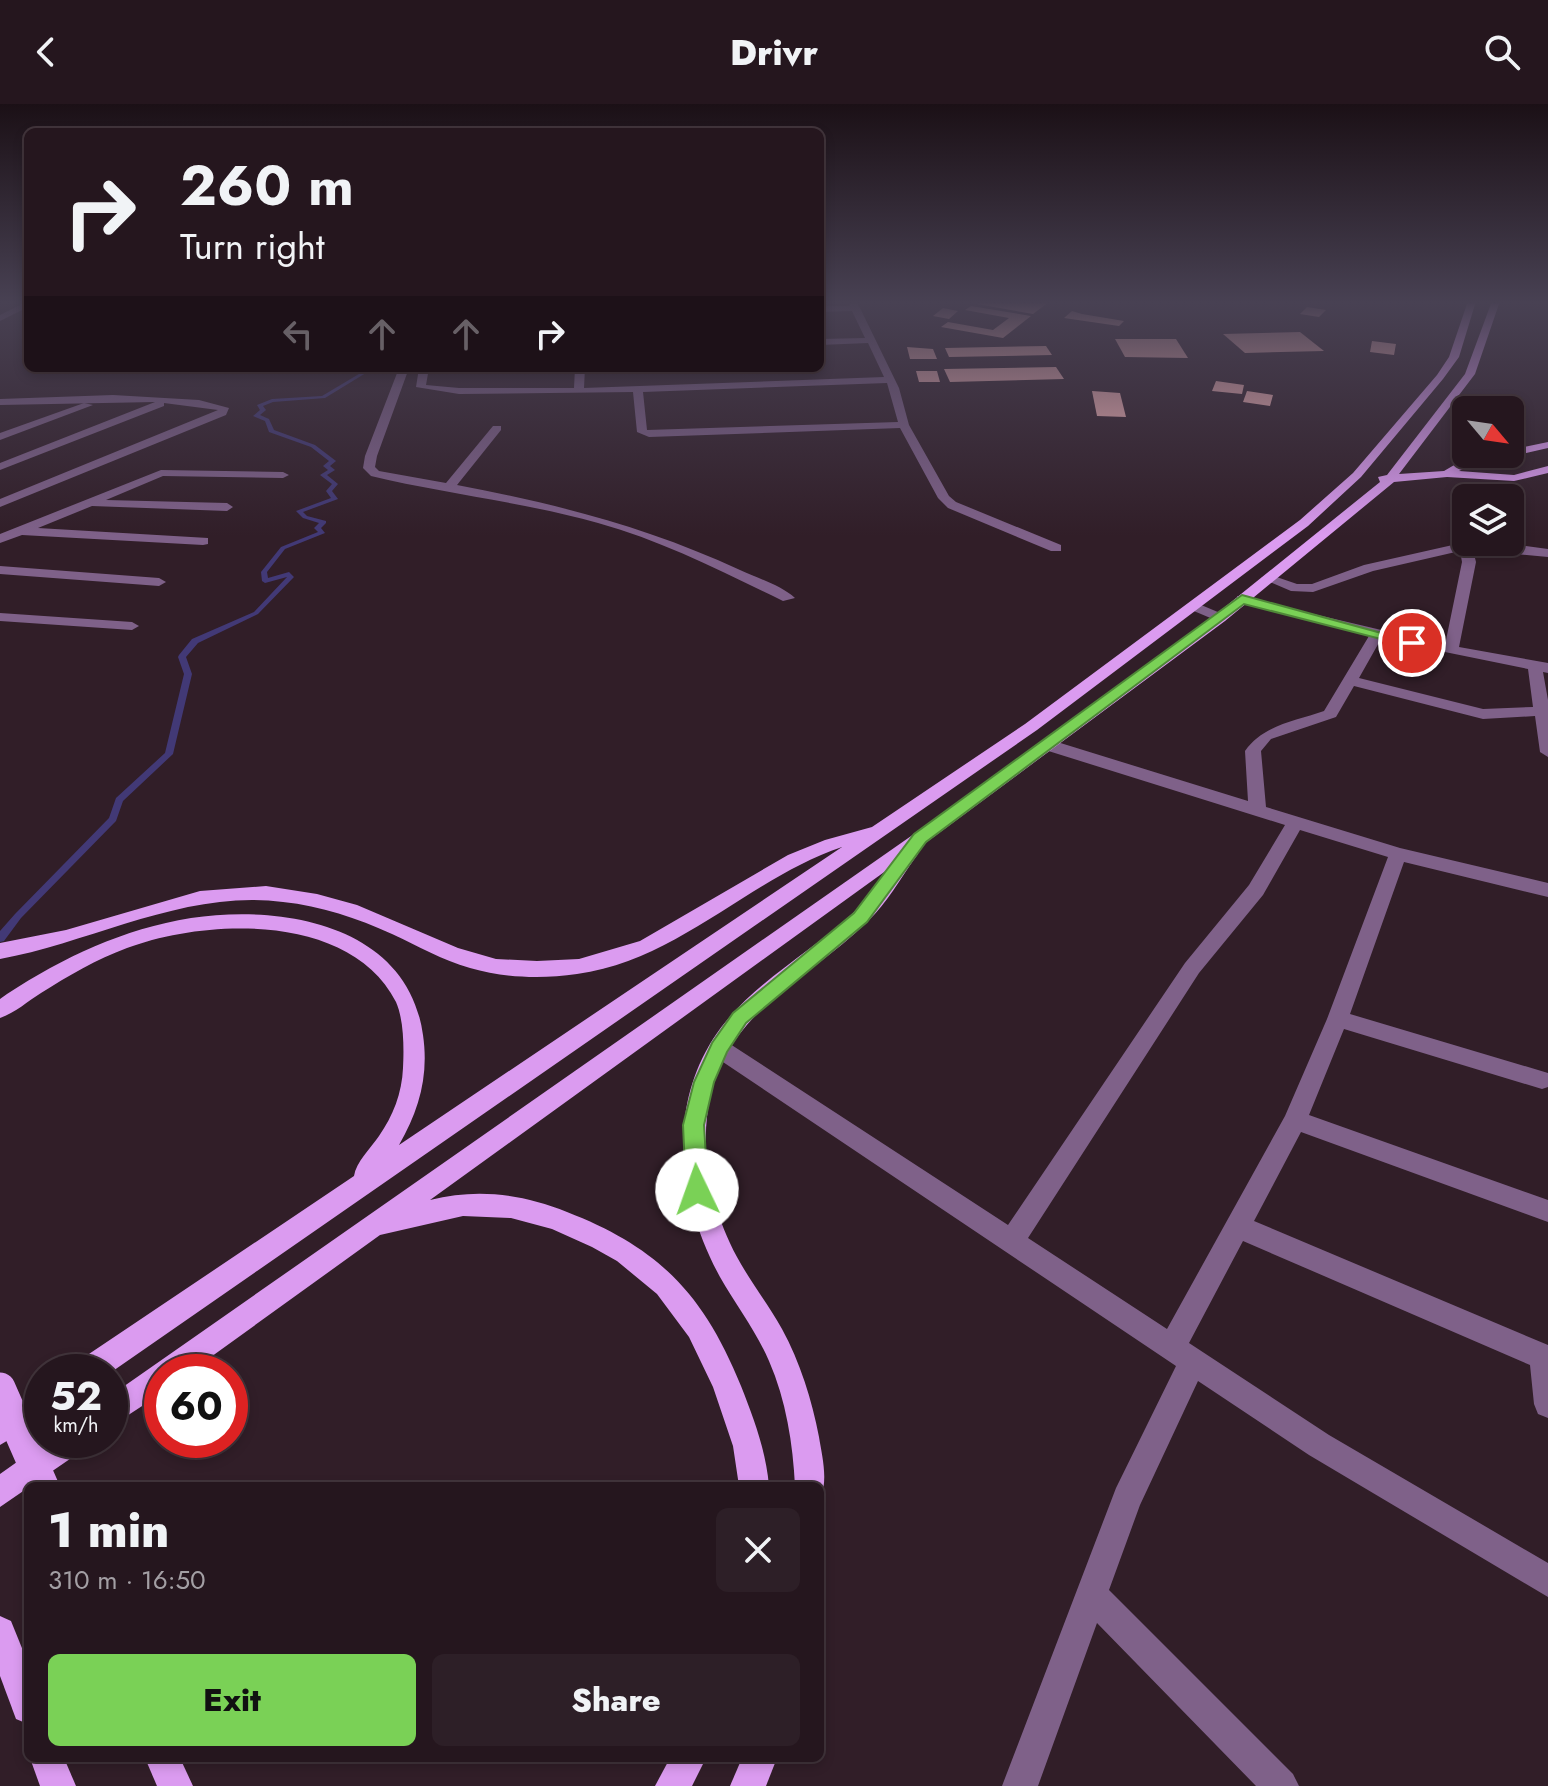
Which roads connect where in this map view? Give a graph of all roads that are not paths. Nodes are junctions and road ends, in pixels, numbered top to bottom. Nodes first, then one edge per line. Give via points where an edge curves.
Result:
1 (400, 379) edge
2 (422, 379) edge
3 (580, 379) edge
4 (1436, 379) edge
5 (1466, 379) edge
6 (890, 380) joint
7 (638, 389) junction
8 (579, 391) junction
9 (103, 399) junction
10 (23, 401) junction
11 (167, 401) junction
12 (0, 402) edge
13 (0, 411) edge
14 (904, 425) junction
15 (497, 428) dead end
16 (0, 437) edge
17 (1548, 445) edge
18 (1524, 450) edge
19 (0, 467) edge
20 (1457, 468) edge
21 (1548, 469) edge
22 (1447, 474) junction
23 (283, 475) dead end
24 (1357, 475) junction
25 (1389, 480) junction
26 (449, 487) junction
27 (0, 503) edge
28 (86, 503) junction
29 (227, 507) dead end
30 (0, 526) edge
31 (18, 531) junction
32 (0, 539) edge
33 (203, 541) dead end
34 (1056, 548) dead end
35 (1452, 549) edge
36 (1524, 550) edge
37 (1548, 553) edge
38 (1468, 556) edge
39 (0, 570) edge
40 (1268, 578) junction
41 (159, 582) dead end
42 (788, 598) dead end
43 (1242, 599) junction
44 (1194, 606) junction
45 (0, 617) edge
46 (1220, 618) junction
47 (132, 626) dead end
48 (1377, 634) junction
49 (1451, 650) junction
50 (1541, 667) edge
51 (1349, 680) junction
52 (1542, 711) junction
53 (1048, 745) junction
54 (1548, 752) edge
55 (1258, 811) junction
56 (1296, 822) junction
57 (892, 824) junction
58 (920, 838) junction
59 (1398, 854) junction
60 (1548, 890) edge
61 (0, 951) edge
62 (0, 1010) edge
63 (1338, 1019) junction
64 (719, 1048) junction
65 (1542, 1080) dead end
66 (1295, 1120) junction
67 (350, 1192) junction
68 (1548, 1211) edge
69 (1239, 1227) junction
70 (364, 1230) junction
71 (1012, 1241) junction
72 (1184, 1353) junction
73 (113, 1354) edge
74 (192, 1354) edge
75 (1545, 1358) edge
76 (0, 1388) edge
77 (1548, 1404) edge
78 (24, 1415) edge
79 (0, 1431) edge
80 (48, 1458) edge
81 (41, 1482) edge
82 (754, 1482) edge
83 (809, 1482) edge
84 (0, 1492) edge
85 (1548, 1581) edge
86 (1091, 1595) junction
87 (0, 1632) edge
88 (24, 1696) edge
89 (49, 1762) edge
90 (164, 1762) edge
91 (687, 1762) edge
92 (758, 1762) edge
93 (58, 1786) edge
94 (175, 1786) edge
95 (673, 1786) edge
96 (748, 1786) edge
97 (1020, 1786) edge
98 (1281, 1786) edge

1 - 26 street via 369,468 384,477
2 - 8 street via 421,387 459,391
3 - 8 street
4 - 24 main road
5 - 25 main road
6 - 7 street
6 - 14 street
7 - 8 street
7 - 14 street via 642,432 649,434
9 - 10 street
9 - 11 street
9 - 16 street
10 - 12 street
10 - 13 street
11 - 19 street
11 - 27 street via 224,408
14 - 34 street via 952,505
15 - 26 street
17 - 18 main road
20 - 22 main road
21 - 22 main road via 1503,478
22 - 25 main road
23 - 28 street via 161,473
24 - 25 main road
24 - 44 main road via 1318,512
25 - 40 main road
26 - 42 street via 647,534
28 - 29 street
28 - 31 street
30 - 31 street
31 - 32 street
31 - 33 street
35 - 40 street via 1369,568 1313,588
36 - 37 street
38 - 49 street
39 - 41 street
40 - 43 main road
43 - 46 main road
43 - 48 street
44 - 46 street
44 - 57 main road
45 - 47 street
46 - 53 main road
48 - 49 street
48 - 51 street
49 - 50 street
50 - 52 street
51 - 52 street via 1476,713
51 - 55 street via 1330,714 1283,728 1259,742 1253,751
52 - 54 street
53 - 55 street
53 - 58 main road
55 - 56 street
56 - 59 street
56 - 71 street via 1256,890 1192,968
57 - 61 main road via 808,852 656,944 593,964 538,969 483,964 441,951 354,910 262,893 179,904
57 - 67 main road
58 - 64 main road via 861,917 755,1002
58 - 70 main road
59 - 60 street
59 - 63 street
62 - 67 main road via 76,962 124,941 179,928 222,921 269,922 320,931 354,946 388,973 406,1001 415,1047 411,1102 390,1144
63 - 65 street
63 - 66 street
64 - 71 street
64 - 83 main road via 694,1125 697,1190 726,1262 779,1354 794,1392
66 - 68 street
66 - 69 street
67 - 73 main road
69 - 72 street
69 - 75 street
70 - 74 main road
70 - 82 main road via 436,1209 490,1204 546,1215 614,1242 664,1281 705,1335 732,1399
71 - 72 street
72 - 85 street via 1319,1445
72 - 86 street
75 - 77 street
76 - 81 main road, bridge
78 - 79 main road
80 - 84 main road
86 - 97 street
86 - 98 street
87 - 88 main road
89 - 93 main road
90 - 94 main road
91 - 95 main road
92 - 96 main road

